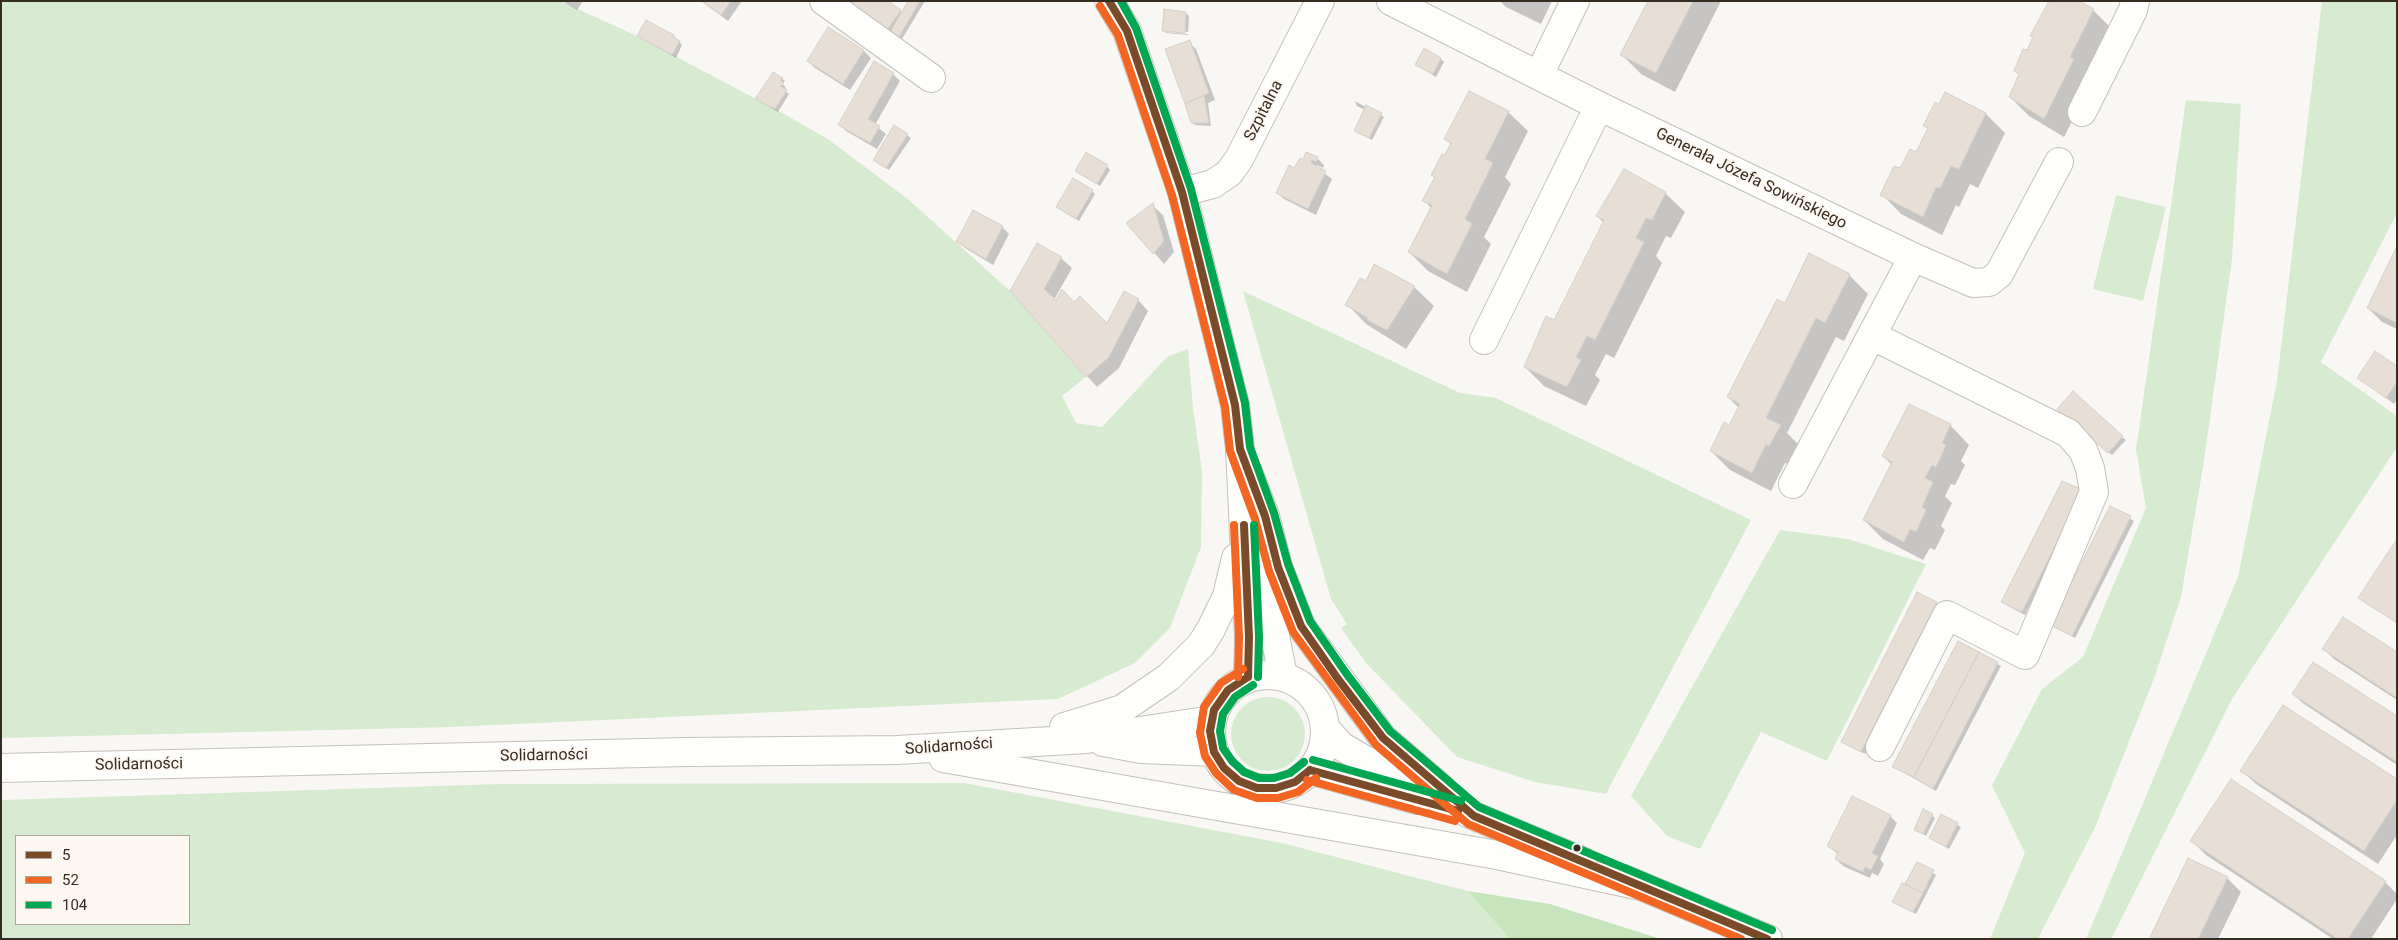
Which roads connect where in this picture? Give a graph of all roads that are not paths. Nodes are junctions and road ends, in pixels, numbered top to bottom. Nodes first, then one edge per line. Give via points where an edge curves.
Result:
1 (824, 1) edge
2 (1109, 1) edge
3 (1320, 1) edge
4 (1390, 1) edge
5 (1575, 1) edge
6 (2135, 1) edge
7 (1539, 75) junction
8 (931, 78) dead end
9 (1599, 106) junction
10 (2082, 112) dead end
11 (2060, 162) dead end
12 (1182, 192) junction
13 (1913, 257) junction
14 (1873, 336) junction
15 (1484, 340) dead end
16 (1240, 449) junction
17 (1793, 484) dead end
18 (1284, 676) junction
19 (1248, 677) junction
20 (1212, 720) junction
21 (1325, 728) junction
22 (1087, 738) junction
23 (969, 746) junction
24 (1880, 747) dead end
25 (897, 750) junction
26 (1214, 752) junction
27 (1, 768) edge
28 (1310, 770) junction
29 (1474, 816) junction
30 (1641, 886) junction
31 (1768, 939) edge

1 - 8 street
2 - 12 street via 1127,31
3 - 12 street, Szpitalna via 1229,173 1213,184
4 - 7 street, Generała Józefa Sowińskiego
5 - 7 street
6 - 10 street
7 - 9 street, Generała Józefa Sowińskiego
9 - 13 street, Generała Józefa Sowińskiego
9 - 15 street
11 - 13 street, Generała Józefa Sowińskiego via 1999,274 1988,282 1973,283
12 - 16 street via 1235,405
13 - 14 street
14 - 17 street
14 - 24 street via 2068,433 2083,450 2094,492 2025,655 1947,614
16 - 18 street
16 - 19 street
16 - 23 street via 1236,560 1227,596 1201,645 1169,677 1122,709 1082,723
16 - 29 street via 1265,516 1278,568 1301,626 1383,738
18 - 19 street
18 - 21 street via 1300,683 1312,696 1322,711
19 - 20 street via 1228,690 1214,710
20 - 22 street, Solidarności
20 - 26 street via 1210,731
21 - 28 street via 1322,751
21 - 29 street via 1341,746
22 - 23 street, Solidarności
22 - 26 street, Solidarności via 1141,749
23 - 25 street, Solidarności
25 - 27 street, Solidarności
25 - 30 street via 1487,853
26 - 28 street via 1231,775 1257,788 1276,788 1295,782
28 - 29 street
29 - 30 street
30 - 31 street

